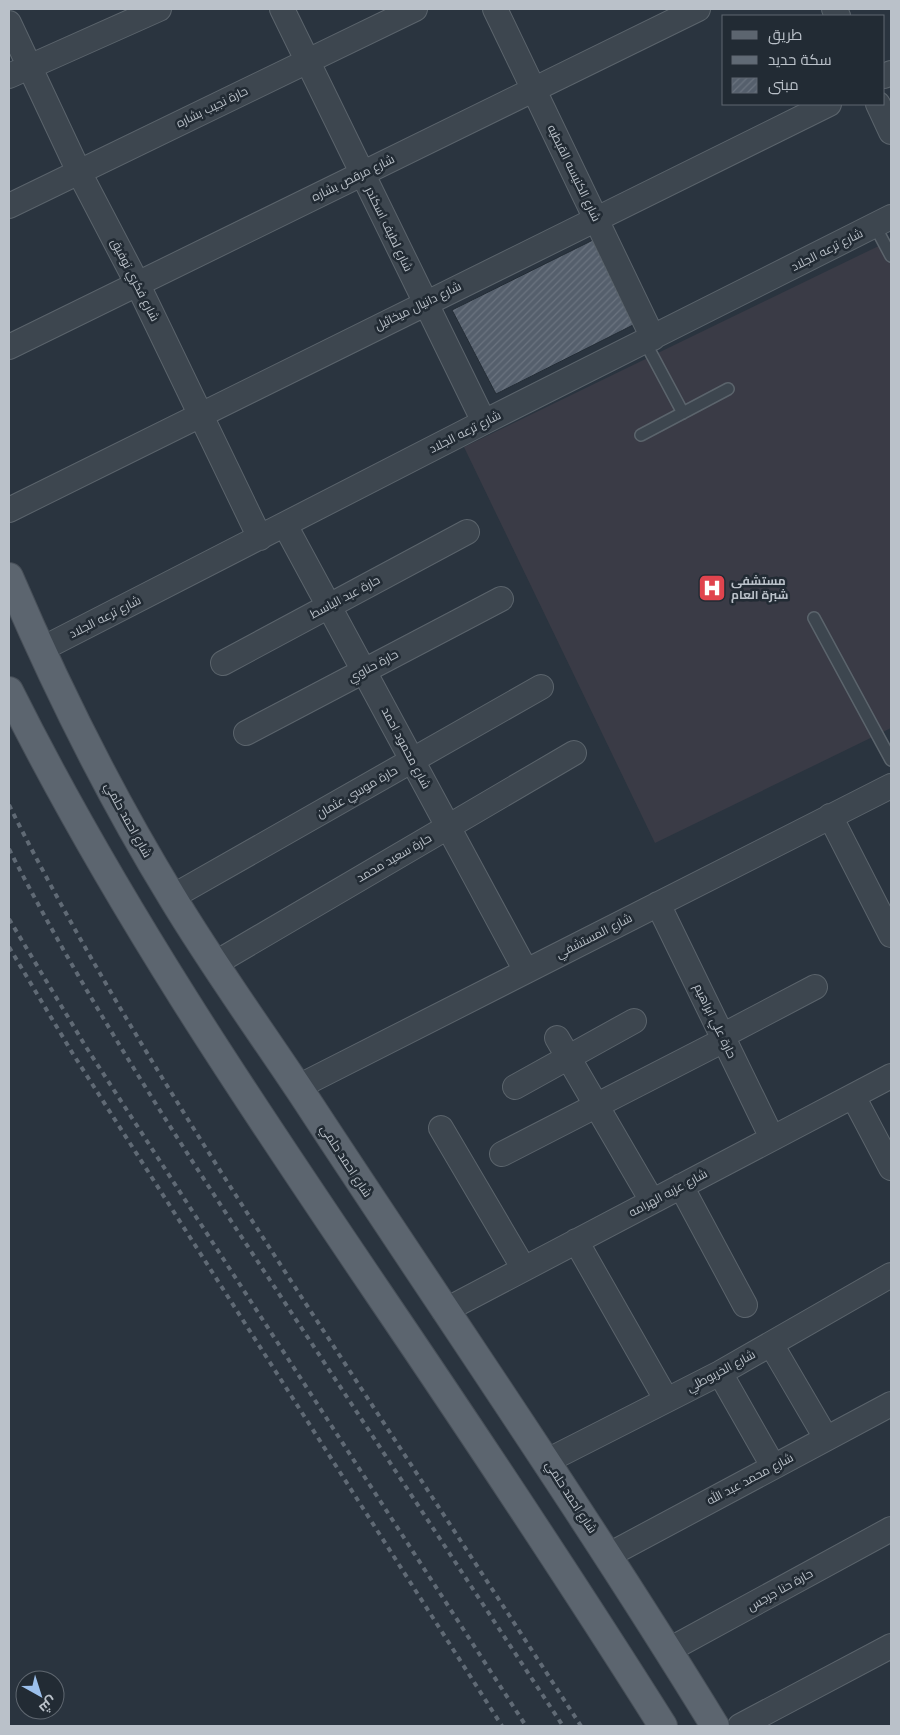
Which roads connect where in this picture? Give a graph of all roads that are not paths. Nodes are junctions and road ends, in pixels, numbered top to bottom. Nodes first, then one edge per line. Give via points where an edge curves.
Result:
1 (159, 9) edge
2 (282, 9) edge
3 (415, 9) edge
4 (495, 9) edge
5 (698, 9) edge
6 (9, 23) edge
7 (308, 61) junction
8 (19, 72) edge
9 (534, 89) junction
10 (827, 105) edge
11 (878, 105) edge
12 (891, 132) edge
13 (79, 172) junction
14 (362, 174) junction
15 (9, 206) edge
16 (596, 218) junction
17 (883, 222) edge
18 (891, 256) edge
19 (138, 283) junction
20 (425, 303) junction
21 (649, 340) junction
22 (9, 347) edge
23 (728, 389) dead end
24 (683, 413) junction
25 (201, 414) junction
26 (484, 422) junction
27 (641, 435) dead end
28 (9, 510) edge
29 (285, 524) junction
30 (467, 532) dead end
31 (260, 538) junction
32 (9, 576) edge
33 (501, 599) dead end
34 (330, 606) junction
35 (814, 618) dead end
36 (40, 650) junction
37 (223, 663) dead end
38 (364, 671) junction
39 (541, 687) dead end
40 (9, 691) edge
41 (246, 733) dead end
42 (574, 753) dead end
43 (412, 760) junction
44 (891, 760) edge
45 (891, 786) edge
46 (830, 816) junction
47 (448, 827) junction
48 (172, 897) junction
49 (884, 901) edge
50 (658, 904) junction
51 (891, 936) edge
52 (214, 964) junction
53 (526, 971) junction
54 (815, 987) dead end
55 (634, 1021) dead end
56 (723, 1038) junction
57 (563, 1048) junction
58 (891, 1076) edge
59 (298, 1087) junction
60 (515, 1087) dead end
61 (853, 1096) junction
62 (596, 1106) junction
63 (441, 1128) dead end
64 (772, 1138) junction
65 (502, 1154) dead end
66 (891, 1168) edge
67 (681, 1186) junction
68 (652, 1201) junction
69 (576, 1241) junction
70 (524, 1269) junction
71 (888, 1285) edge
72 (745, 1305) dead end
73 (444, 1311) junction
74 (771, 1344) junction
75 (720, 1373) junction
76 (666, 1399) junction
77 (891, 1404) edge
78 (826, 1438) junction
79 (547, 1461) junction
80 (773, 1466) junction
81 (891, 1529) edge
82 (609, 1555) junction
83 (891, 1646) edge
84 (669, 1650) junction
85 (663, 1726) edge
86 (715, 1726) edge
87 (740, 1726) edge

1 - 8 street
2 - 7 street, شارع لطيف اسكندر
3 - 7 street, حارة نجيب بشاره
4 - 9 street, شارع الكنيسه القبطيه
5 - 9 street, شارع مرقص بشاره
6 - 8 street, شارع فكري توفيق
7 - 13 street, حارة نجيب بشاره
7 - 14 street, شارع لطيف اسكندر
8 - 13 street, شارع فكري توفيق
9 - 14 street, شارع مرقص بشاره
9 - 16 street, شارع الكنيسه القبطيه
10 - 16 street, شارع دانيال ميخائيل
11 - 12 street
13 - 15 street, حارة نجيب بشاره
13 - 19 street, شارع فكري توفيق
14 - 19 street, شارع مرقص بشاره
14 - 20 street, شارع لطيف اسكندر
16 - 20 street, شارع دانيال ميخائيل
16 - 21 street, شارع الكنيسه القبطيه
17 - 18 lane
17 - 21 street, شارع ترعه الجلاد
19 - 22 street, شارع مرقص بشاره
19 - 25 street, شارع فكري توفيق
20 - 25 street, شارع دانيال ميخائيل
20 - 26 street, شارع لطيف اسكندر
21 - 24 lane
21 - 26 street, شارع ترعه الجلاد
23 - 24 lane
24 - 27 lane
25 - 28 street, شارع دانيال ميخائيل
25 - 31 street, شارع فكري توفيق
26 - 29 street, شارع ترعه الجلاد
29 - 31 street, شارع ترعه الجلاد
29 - 34 street, شارع محمود احمد
30 - 34 street, حارة عبد الباسط
31 - 36 street, شارع ترعه الجلاد
32 - 36 main road, شارع احمد حلمي
33 - 38 street, حارة حناوي
34 - 37 street, حارة عبد الباسط
34 - 38 street, شارع محمود احمد
35 - 44 lane
36 - 48 main road, شارع احمد حلمي via 120,808
38 - 41 street, حارة حناوي
38 - 43 street, شارع محمود احمد
39 - 43 street, حارة موسي عثمان
40 - 85 main road via 40,754 118,889 254,1109 537,1528
42 - 47 street, حارة سعيد محمد
43 - 47 street, شارع محمود احمد
43 - 48 street, حارة موسي عثمان
45 - 46 street, شارع المستشفي
46 - 49 street
46 - 50 street, شارع المستشفي
47 - 52 street, حارة سعيد محمد
47 - 53 street, شارع محمود احمد
48 - 52 main road, شارع احمد حلمي
49 - 51 street
50 - 53 street, شارع المستشفي
50 - 56 street, حارة علي ابراهيم
52 - 59 main road, شارع احمد حلمي
53 - 59 street, شارع المستشفي
54 - 56 street
55 - 57 street
56 - 62 street
56 - 64 street, حارة علي ابراهيم
57 - 60 street
57 - 62 street
58 - 61 street, شارع عزبه الهرامه
59 - 73 main road, شارع احمد حلمي
61 - 64 street, شارع عزبه الهرامه
61 - 66 street
62 - 65 street
62 - 68 street
63 - 70 street
64 - 67 street, شارع عزبه الهرامه
67 - 68 street, شارع عزبه الهرامه
67 - 72 street
68 - 69 street, شارع عزبه الهرامه
69 - 70 street, شارع عزبه الهرامه
69 - 76 street
70 - 73 street, شارع عزبه الهرامه
71 - 74 street, شارع الخربوطلي
73 - 79 main road, شارع احمد حلمي
74 - 75 street, شارع الخربوطلي
74 - 78 street
75 - 76 street, شارع الخربوطلي
75 - 80 street
76 - 79 street, شارع الخربوطلي
77 - 78 street, شارع محمد عبد الله
78 - 80 street, شارع محمد عبد الله
79 - 82 main road, شارع احمد حلمي
80 - 82 street, شارع محمد عبد الله
81 - 84 street, حارة حنا جرجس
82 - 84 main road, شارع احمد حلمي
83 - 87 street
84 - 86 main road, شارع احمد حلمي

